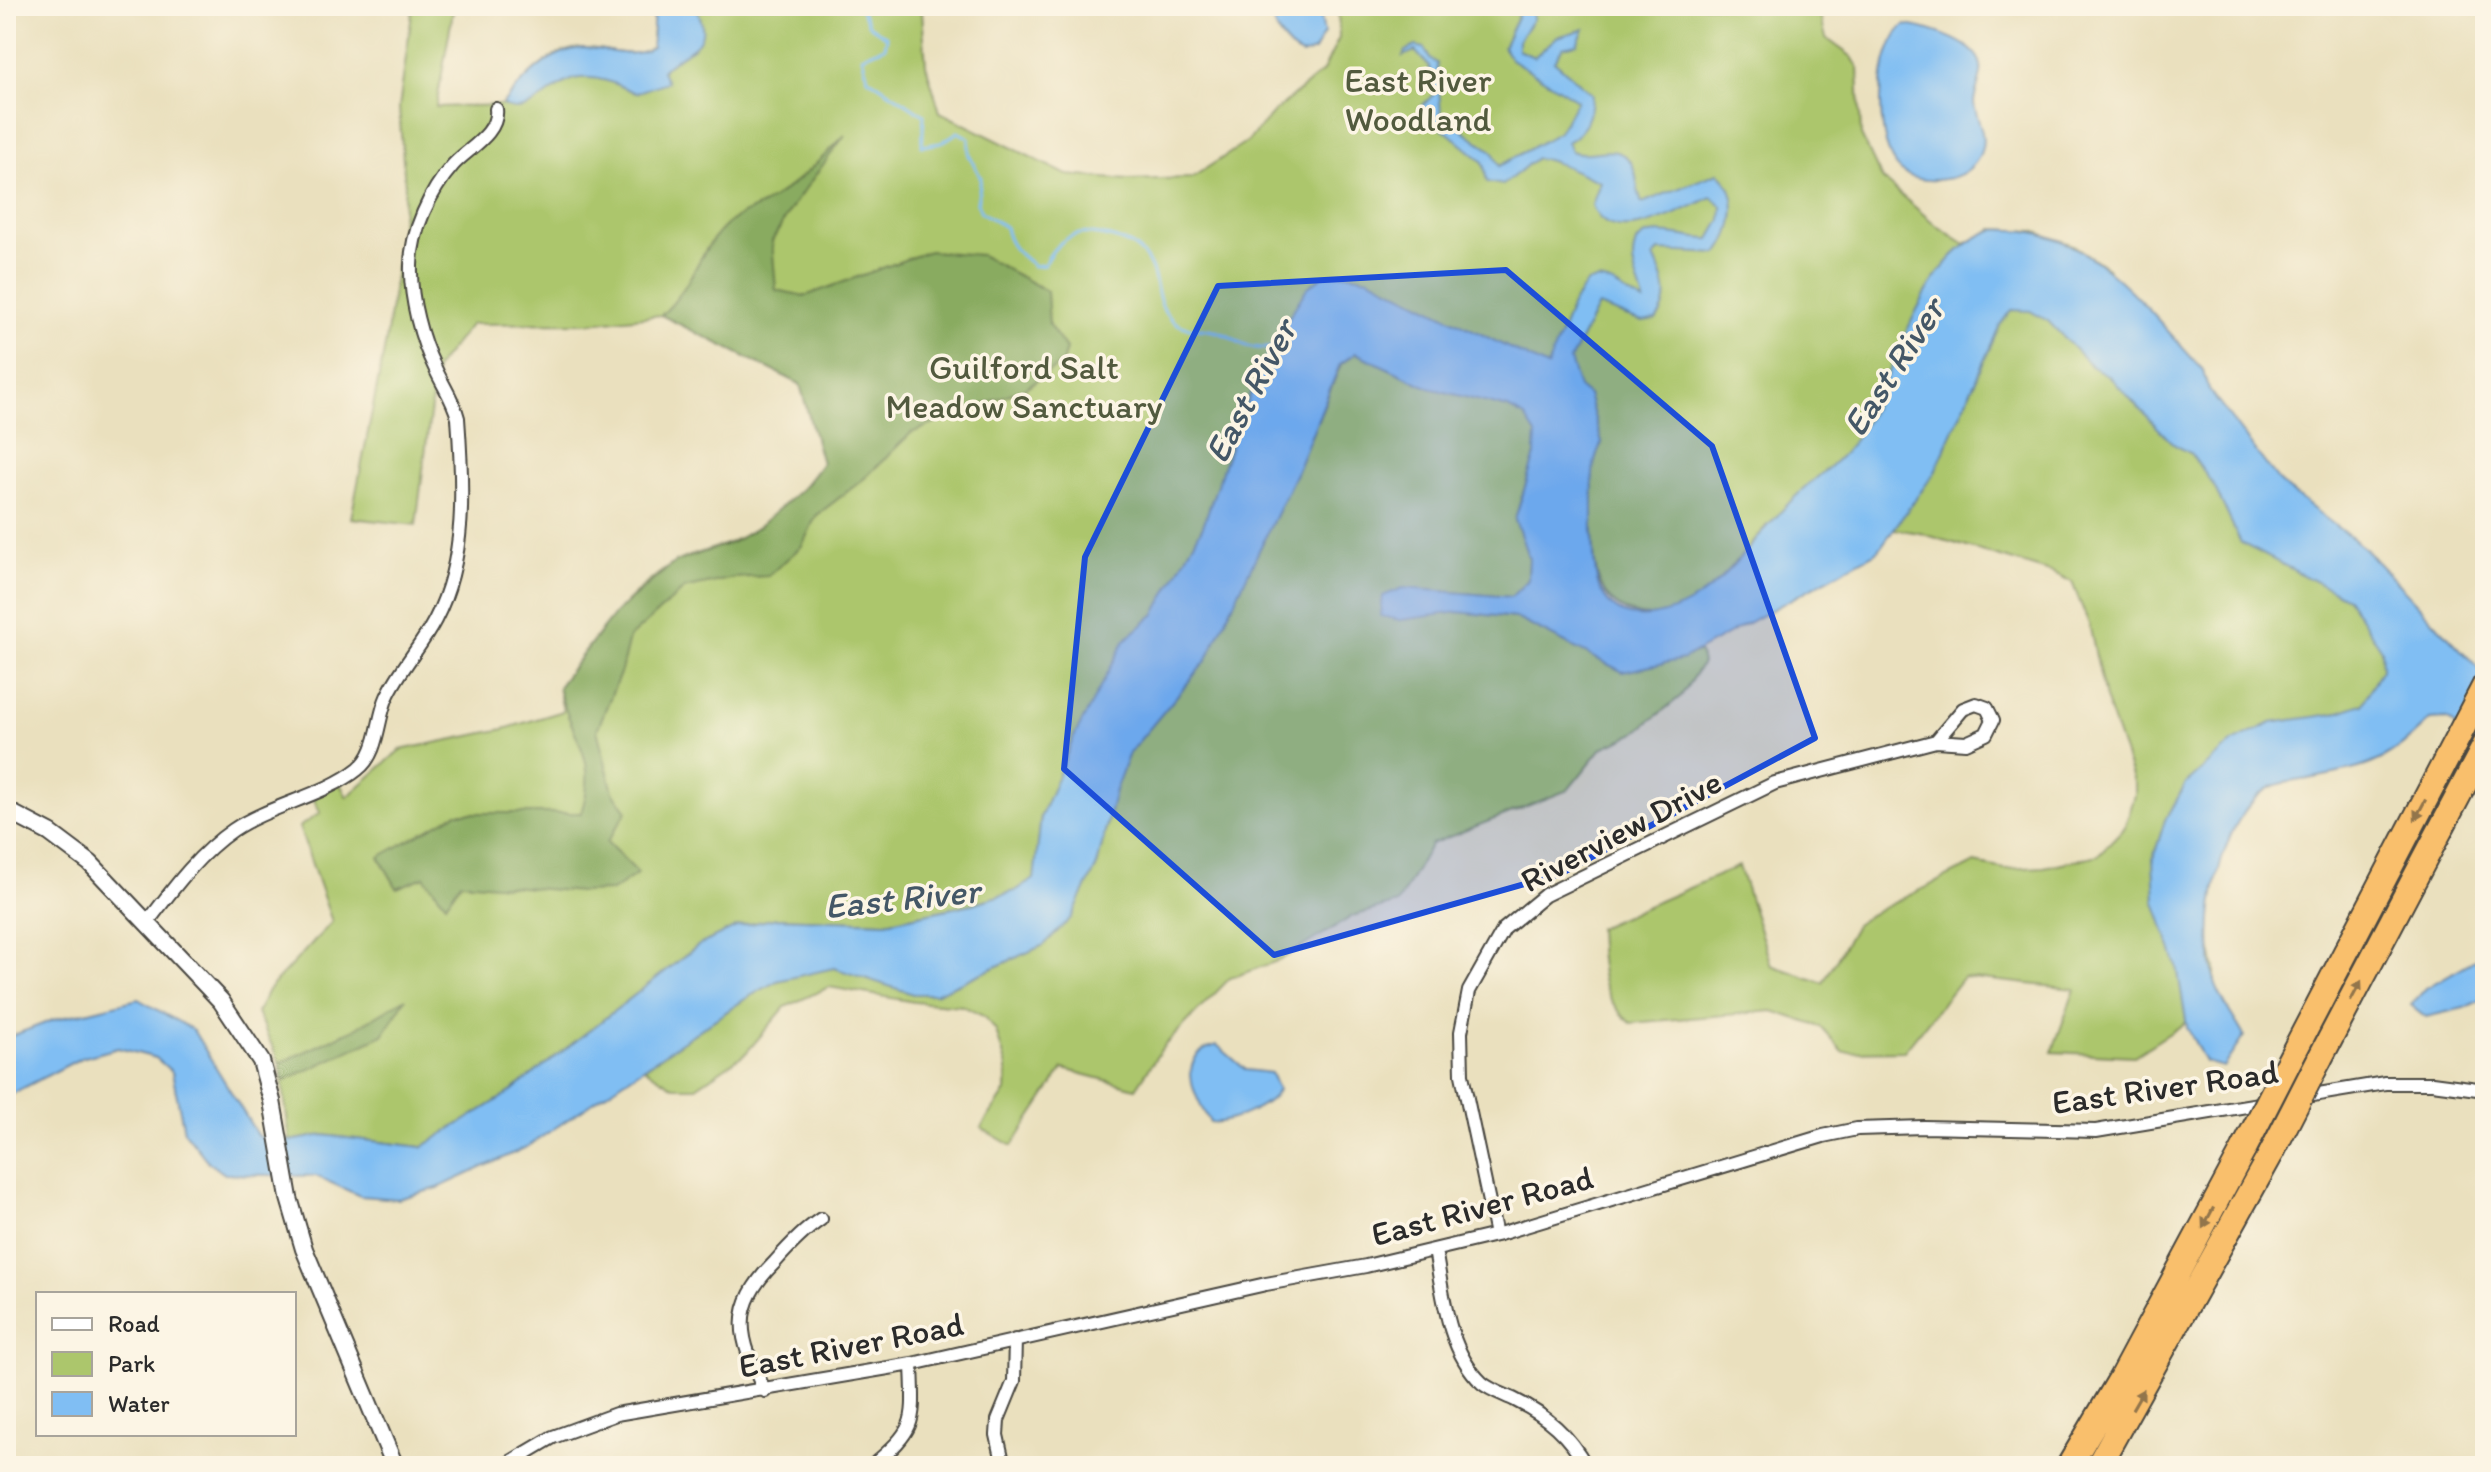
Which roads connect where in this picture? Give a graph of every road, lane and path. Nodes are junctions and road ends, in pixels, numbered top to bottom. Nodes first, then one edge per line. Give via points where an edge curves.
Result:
1 (496, 109) dead end
2 (2485, 685) edge
3 (1936, 741) dead end
4 (2481, 752) edge
5 (6, 810) edge
6 (147, 923) junction
7 (2485, 1090) edge
8 (821, 1219) dead end
9 (1496, 1235) junction
10 (1435, 1250) junction
11 (1015, 1340) junction
12 (912, 1364) junction
13 (765, 1391) junction
14 (395, 1466) edge
15 (504, 1466) edge
16 (872, 1466) edge
17 (1004, 1466) edge
18 (1586, 1466) edge
19 (2069, 1466) edge
20 (2098, 1466) edge

1 - 6 street via 487,135 452,167 427,203 411,266 417,313 458,418 460,536 442,607 390,690 373,745 358,770 233,830 183,875
2 -> 19 highway, bridge via 2244,1149
3 - 9 street, Riverview Drive via 1775,783 1545,895 1504,929 1469,991 1461,1032 1462,1075
20 -> 4 highway, bridge via 2272,1152
5 - 6 street via 50,833 90,863
6 - 14 street via 221,1001 261,1061 286,1187 316,1281
7 - 9 street, East River Road via 2385,1083 2096,1131 1857,1129
8 - 13 street via 756,1281 745,1299 741,1329 746,1353
9 - 10 street, East River Road
10 - 11 street, East River Road
10 - 18 street via 1447,1319 1482,1383 1536,1410 1571,1438
11 - 12 street, East River Road
11 - 17 street via 1014,1381 998,1420
12 - 13 street, East River Road
12 - 16 street via 911,1428
13 - 15 street, East River Road via 616,1414 553,1437

